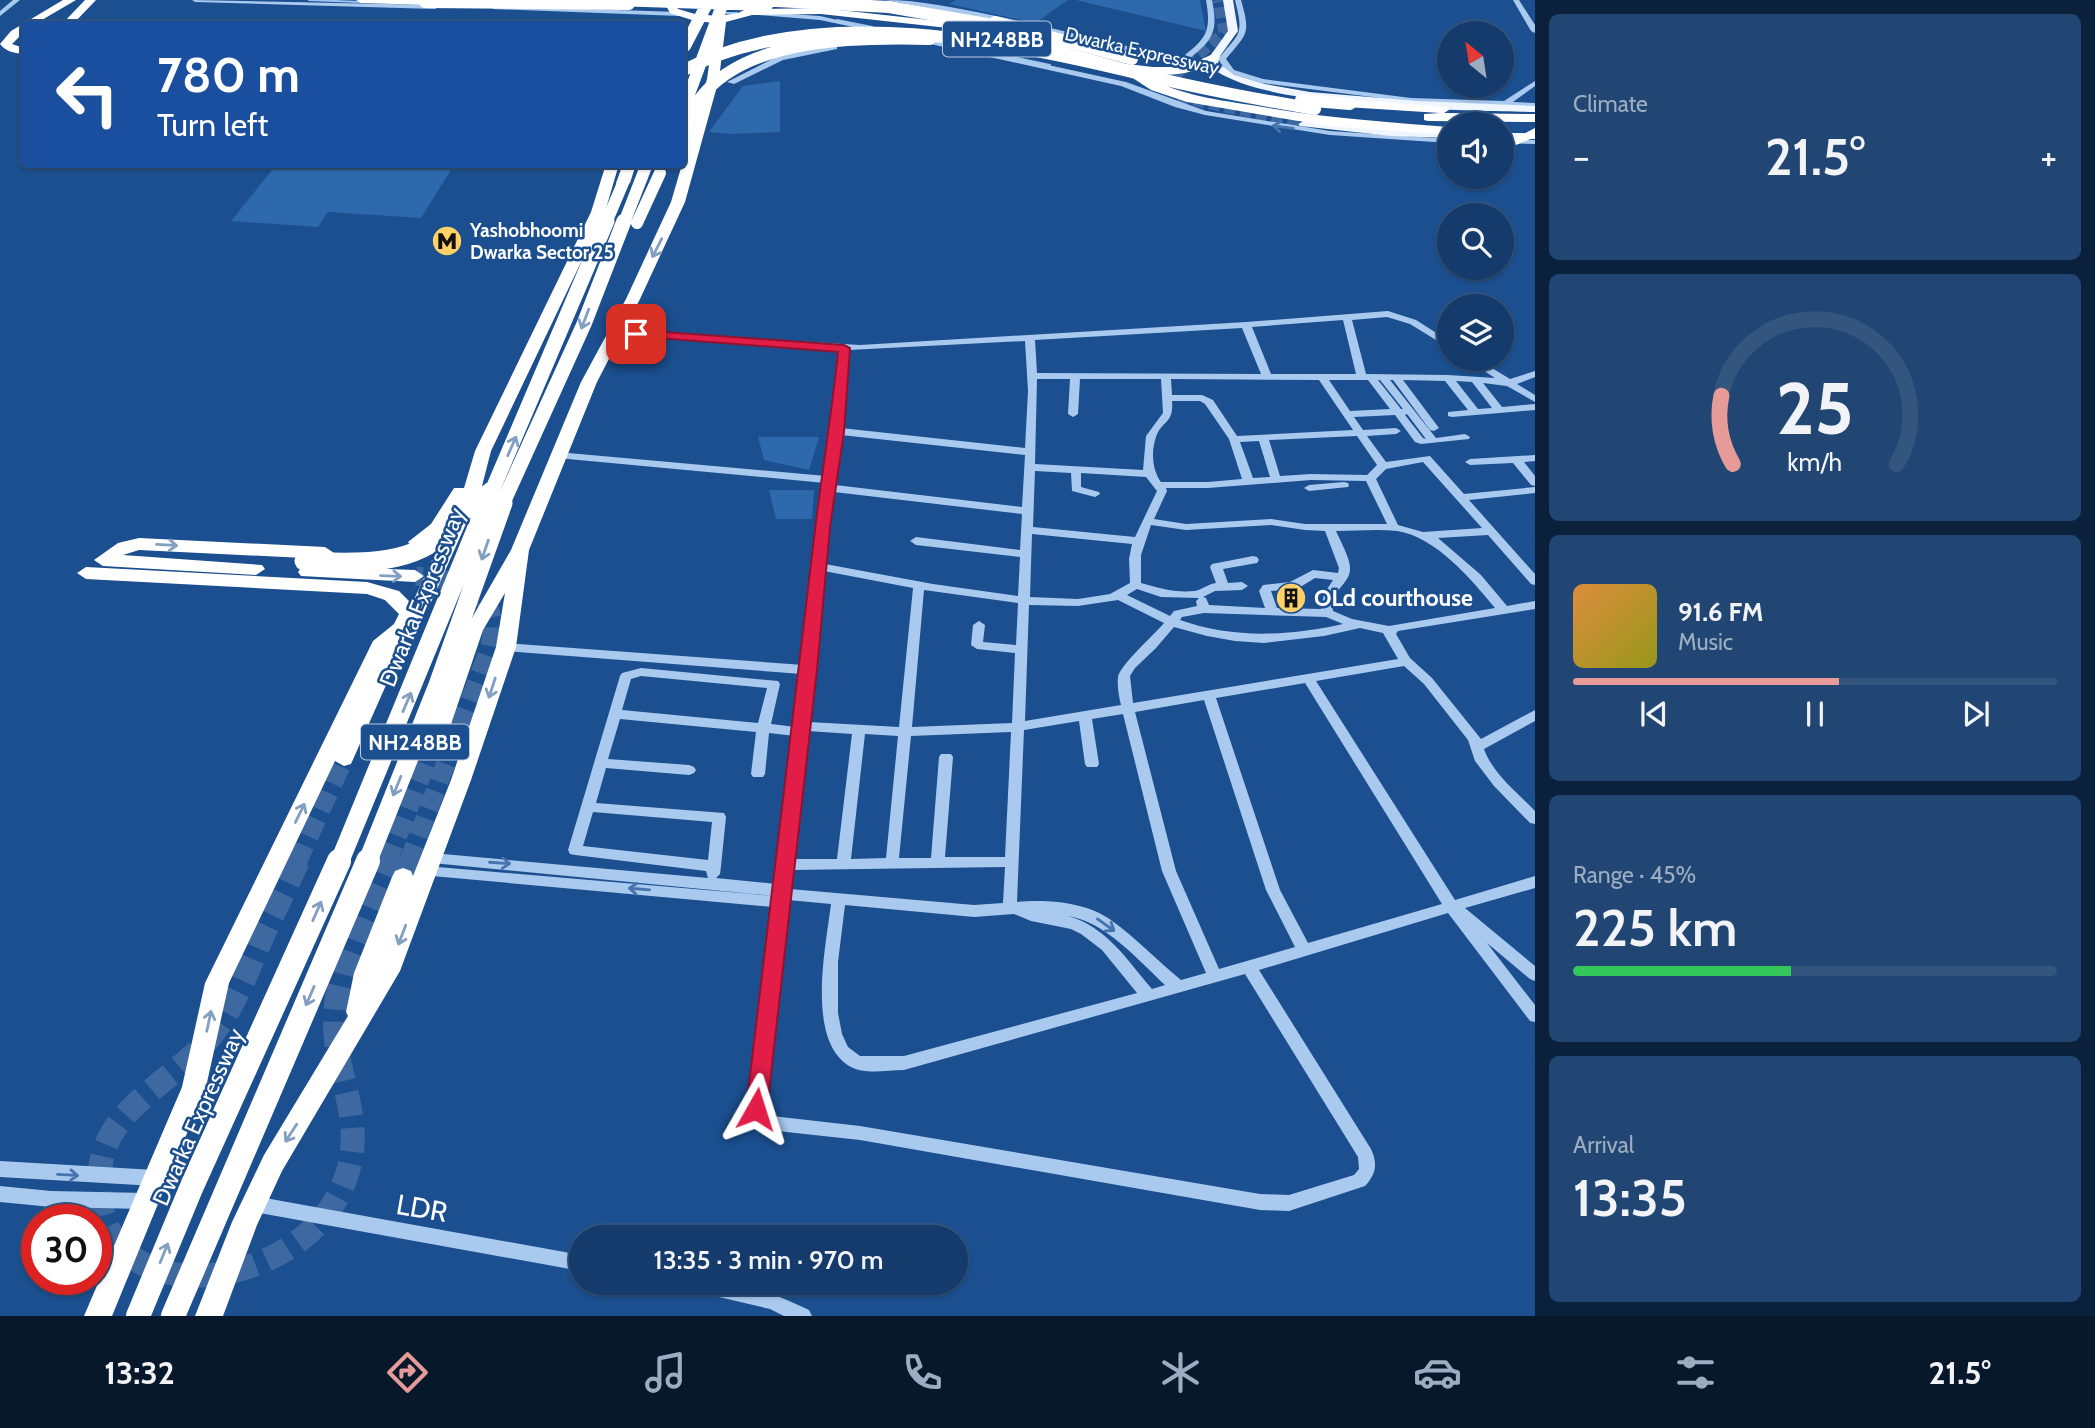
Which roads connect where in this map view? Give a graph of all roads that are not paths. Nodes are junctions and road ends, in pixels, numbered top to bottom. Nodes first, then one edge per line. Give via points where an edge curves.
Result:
1 (17, 0) edge
2 (71, 0) edge
3 (91, 0) edge
4 (195, 0) edge
5 (361, 0) edge
6 (483, 0) edge
7 (615, 0) edge
8 (668, 0) edge
9 (709, 0) edge
10 (724, 0) edge
11 (763, 0) edge
12 (823, 0) edge
13 (888, 0) edge
14 (1209, 0) edge
15 (1228, 0) edge
16 (1238, 0) edge
17 (1516, 0) edge
18 (644, 1) edge
19 (804, 1) edge
20 (752, 8) edge
21 (0, 14) edge
22 (682, 14) junction
23 (721, 19) junction
24 (35, 21) edge
25 (70, 21) edge
26 (682, 21) edge
27 (21, 29) edge
28 (1535, 31) edge
29 (1030, 40) junction
30 (928, 41) junction
31 (686, 42) edge
32 (21, 50) edge
33 (1182, 61) junction
34 (1072, 63) junction
35 (1214, 63) junction
36 (1120, 65) junction
37 (1202, 66) junction
38 (1156, 68) junction
39 (686, 69) edge
40 (731, 82) dead end
41 (686, 83) edge
42 (1535, 83) edge
43 (686, 102) edge
44 (1505, 104) junction
45 (1521, 106) junction
46 (1315, 108) junction
47 (1437, 123) edge
48 (1304, 124) tunnel mouth
49 (1514, 126) edge
50 (1533, 127) edge
51 (1514, 131) edge
52 (686, 132) edge
53 (1437, 134) edge
54 (1437, 135) edge
55 (1437, 135) edge
56 (1514, 136) edge
57 (612, 168) edge
58 (628, 168) edge
59 (645, 168) edge
60 (661, 168) edge
61 (675, 168) edge
62 (595, 292) junction
63 (1347, 318) junction
64 (1246, 325) junction
65 (613, 332) junction
66 (1030, 337) junction
67 (1437, 338) edge
68 (844, 348) junction
69 (1490, 371) edge
70 (1535, 374) edge
71 (1075, 375) junction
72 (1033, 376) junction
73 (1166, 376) junction
74 (1268, 377) junction
75 (1322, 377) junction
76 (1372, 377) junction
77 (1396, 377) junction
78 (1448, 378) junction
79 (1475, 379) junction
80 (1508, 383) junction
81 (1168, 398) junction
82 (1535, 399) edge
83 (1535, 407) edge
84 (1498, 408) junction
85 (1415, 411) junction
86 (1474, 411) junction
87 (1398, 412) junction
88 (1073, 414) dead end
89 (1349, 414) junction
90 (1452, 414) dead end
91 (1434, 428) dead end
92 (1396, 431) dead end
93 (837, 432) junction
94 (1362, 434) junction
95 (1263, 438) junction
96 (1465, 438) dead end
97 (1234, 439) junction
98 (1433, 441) junction
99 (483, 450) junction
100 (1030, 453) junction
101 (557, 456) junction
102 (1535, 458) edge
103 (1517, 460) junction
104 (1470, 462) dead end
105 (1383, 466) junction
106 (1030, 467) junction
107 (1076, 471) junction
108 (1149, 474) junction
109 (1370, 478) junction
110 (1276, 479) junction
111 (1248, 480) junction
112 (1346, 480) junction
113 (1535, 483) edge
114 (830, 484) junction
115 (1158, 485) junction
116 (493, 488) junction
117 (1310, 488) dead end
118 (1535, 490) edge
119 (1095, 494) dead end
120 (1463, 497) junction
121 (1026, 511) junction
122 (1147, 521) junction
123 (1329, 527) junction
124 (1394, 527) junction
125 (1026, 530) junction
126 (1492, 531) junction
127 (1426, 535) junction
128 (916, 541) dead end
129 (1139, 541) junction
130 (522, 543) junction
131 (1025, 554) junction
132 (1254, 560) dead end
133 (304, 561) dead end
134 (819, 566) junction
135 (1529, 566) edge
136 (86, 573) dead end
137 (415, 576) tunnel mouth
138 (1342, 577) junction
139 (1535, 581) edge
140 (919, 585) junction
141 (1136, 585) junction
142 (1223, 586) junction
143 (1242, 586) dead end
144 (1199, 594) junction
145 (1119, 596) junction
146 (1023, 601) junction
147 (1535, 605) edge
148 (1205, 608) junction
149 (1504, 610) junction
150 (1273, 611) junction
151 (1328, 613) junction
152 (1169, 622) junction
153 (979, 625) dead end
154 (1360, 625) junction
155 (405, 626) junction
156 (1391, 630) junction
157 (506, 647) junction
158 (1021, 650) junction
159 (1405, 660) junction
160 (809, 670) junction
161 (1309, 680) junction
162 (1209, 697) junction
163 (1130, 709) junction
164 (615, 714) junction
165 (1535, 715) edge
166 (1085, 716) junction
167 (1018, 727) junction
168 (763, 729) junction
169 (801, 729) junction
170 (859, 730) junction
171 (903, 732) junction
172 (437, 736) tunnel mouth
173 (1479, 746) junction
174 (946, 757) dead end
175 (344, 759) tunnel mouth
176 (601, 763) junction
177 (1092, 764) dead end
178 (690, 770) dead end
179 (758, 774) dead end
180 (588, 807) junction
181 (1535, 819) edge
182 (938, 862) junction
183 (1012, 862) junction
184 (892, 863) junction
185 (843, 864) junction
186 (785, 865) junction
187 (714, 866) junction
188 (420, 869) junction
189 (1535, 882) edge
190 (711, 890) junction
191 (781, 895) junction
192 (839, 899) junction
193 (1454, 906) junction
194 (1013, 909) junction
195 (1304, 950) junction
196 (1249, 967) junction
197 (1535, 975) edge
198 (1215, 976) junction
199 (1178, 987) junction
200 (1149, 996) junction
201 (1535, 1016) edge
202 (0, 1169) edge
203 (150, 1190) junction
204 (0, 1194) edge
205 (254, 1204) junction
206 (569, 1261) edge
207 (746, 1295) edge
208 (98, 1316) edge
209 (138, 1316) edge
210 (173, 1316) edge
211 (209, 1316) edge
212 (803, 1316) edge

1 - 21 street
2 - 24 highway
3 - 25 highway
4 - 22 street
5 - 18 highway, bridge via 590,5
6 - 22 street via 625,6
7 - 18 highway, bridge
8 - 22 highway
9 - 31 highway, bridge
10 - 43 highway, bridge
11 - 20 highway via 758,8
12 - 38 highway, bridge via 995,22
13 - 33 street via 1020,21
14 - 33 street via 1214,28
15 - 35 main road via 1232,35
16 - 44 street via 1246,26 1244,36 1222,59 1227,69 1238,75 1391,98
17 - 28 street
18 - 29 highway, bridge via 836,8 932,18
19 - 20 highway, bridge
19 - 38 highway, bridge via 960,18
19 - 38 highway, bridge via 932,8 1011,23 1106,48
20 - 23 highway
20 - 29 highway via 889,16
20 - 30 street
22 - 23 highway
22 - 26 highway
23 -> 65 highway via 713,79 678,202
27 - 32 highway via 6,44
29 - 36 highway
30 - 40 street via 801,53
54 -> 30 street via 1329,133 1205,113 1124,84
33 - 37 street
33 - 38 highway
34 - 41 highway, Dwarka Expressway / NH248BB, bridge via 934,33 850,30 793,36 734,52 704,67
34 - 46 highway, Dwarka Expressway / NH248BB, bridge via 1214,98
34 - 52 highway, bridge via 919,38 866,38 794,48 736,69 711,86 693,108
35 - 37 highway
35 - 45 main road via 1243,84 1324,97
36 - 38 highway
36 - 53 highway via 1155,87 1187,98 1307,119
37 - 38 highway via 1177,72
38 - 46 highway, bridge
39 - 46 highway, Dwarka Expressway / NH248BB, bridge via 725,47 765,35 834,24 888,23 982,36 1217,92
42 - 44 street
44 - 45 street
45 - 50 main road
46 - 47 highway, Dwarka Expressway / NH248BB
46 - 50 highway, Dwarka Expressway / NH248BB
46 - 50 highway, bridge via 1350,104 1509,113
48 - 55 main road
49 - 50 highway
50 - 51 highway
50 - 56 street
57 - 99 highway via 598,212
116 -> 58 highway, Dwarka Expressway / NH248BB, bridge
59 - 62 highway, Dwarka Expressway / NH248BB, bridge
60 - 62 highway, Dwarka Expressway, bridge via 611,282
61 - 130 highway via 659,219 564,408 518,524
62 -> 210 highway, Dwarka Expressway / NH248BB, bridge via 495,521 438,685 363,873
63 - 64 street
63 - 67 street via 1399,316
63 - 76 street
64 - 66 street
64 - 74 street
65 - 68 street
65 - 101 highway
66 - 68 street
66 - 72 street
68 - 93 street
69 - 80 street
70 - 80 street
71 - 72 street
71 - 73 street
71 - 88 street
72 - 100 street
73 - 74 street
73 - 81 street
74 - 75 street
75 - 76 street
75 - 89 street
76 - 77 street
76 - 85 street
76 - 87 street
77 - 78 street
77 - 85 street
78 - 79 street
78 - 86 street
79 - 80 street
79 - 84 street
80 - 82 street
81 - 97 street via 1206,399
81 - 108 street via 1168,413 1149,441
83 - 84 street
84 - 86 street
85 - 87 street
85 - 91 street
85 - 98 street
86 - 90 street
87 - 89 street
87 - 98 street via 1419,440
89 - 94 street
92 - 94 street
93 - 100 street
93 - 114 street
94 - 95 street
94 - 105 street
95 - 97 street
95 - 110 street
96 - 98 street
97 - 111 street
99 - 137 highway via 437,528 406,547 360,555 139,544 103,559
99 - 155 highway via 472,490 419,609
100 - 106 street
101 - 114 street
101 - 130 highway
102 - 103 street
103 - 104 street
103 - 113 street
105 - 109 street
105 - 120 street via 1428,458
106 - 107 street
106 - 121 street
107 - 108 street
107 - 119 street via 1076,489
108 - 115 street
109 - 112 street
109 - 124 street
110 - 111 street
110 - 112 street
111 - 115 street
112 - 117 street via 1344,485
114 - 121 street
114 - 134 street
115 - 122 street via 1161,494
116 - 133 highway, bridge via 467,507 439,538 404,555 363,562
209 -> 116 highway, Dwarka Expressway / NH248BB, bridge via 339,862
118 - 120 street
120 - 126 street
121 - 125 street
122 - 123 street via 1186,527 1271,522
122 - 129 street
123 - 124 street
123 - 138 street via 1345,568
124 - 127 street
125 - 129 street
125 - 131 street
126 - 127 street
126 - 135 street
127 - 149 street via 1477,578
128 - 131 street
129 - 141 street via 1134,559
130 - 157 highway
130 - 172 highway via 474,630
131 - 146 street
132 - 142 street via 1216,568
134 - 140 street
134 - 160 street
135 - 139 street
136 - 155 highway via 383,591 404,605 408,614
138 - 150 street via 1313,574 1293,586 1267,588
138 - 151 street via 1332,588
140 - 146 street
140 - 171 street
141 - 144 street via 1161,593
141 - 145 street
142 - 143 street
142 - 144 street
144 - 148 street
145 - 146 street via 1063,604
145 - 152 street
146 - 158 street
147 - 149 street
148 - 150 street
148 - 152 street via 1178,614
149 - 156 street
150 - 151 street
151 - 154 street
152 - 154 street via 1258,641
152 - 163 street via 1125,671
153 - 158 street via 977,645
154 - 156 street
155 - 175 highway
203 -> 155 highway via 194,1087 217,983 383,641
156 - 159 street
157 - 160 street
157 -> 188 highway
158 - 167 street
159 - 161 street
159 - 173 street via 1428,681
160 - 169 street
161 - 162 street
161 - 193 street
162 - 163 street
162 - 195 street via 1273,890
163 - 166 street
163 - 198 street via 1169,871
164 - 168 street
164 - 168 street via 624,679 630,673 774,684
164 - 176 street
165 - 173 street
166 - 167 street
166 - 177 street
167 - 171 street
167 - 183 street
168 - 169 street
168 - 179 street
169 - 170 street
169 - 186 street
170 - 171 street
170 - 185 street
171 - 184 street
173 - 181 street via 1482,761
174 - 182 street
176 - 178 street
176 - 180 street
180 - 187 street via 719,817
180 - 187 street via 575,850
182 - 183 street
182 - 184 street
183 - 194 street
184 - 185 street
185 - 186 street
186 - 191 street
187 - 190 street
188 - 190 street
188 -> 205 highway via 388,971 281,1147
189 - 193 street
190 - 191 street
191 - 192 street
191 - 196 street via 757,1101 757,1114 768,1123 873,1135 1268,1203 1289,1203 1359,1181 1367,1173 1365,1154
192 - 194 street via 974,911
192 - 200 street via 829,1015 833,1036 855,1061 904,1063
193 - 195 street
193 - 197 street
193 - 201 street
194 -> 199 street via 1037,906 1093,916
194 - 200 street via 1091,932
195 - 196 street
196 - 198 street
198 - 199 street
199 - 200 street
202 -> 203 street
203 - 204 street via 51,1199
203 - 208 highway
205 - 206 street, LDR
205 - 211 highway
207 - 212 street

